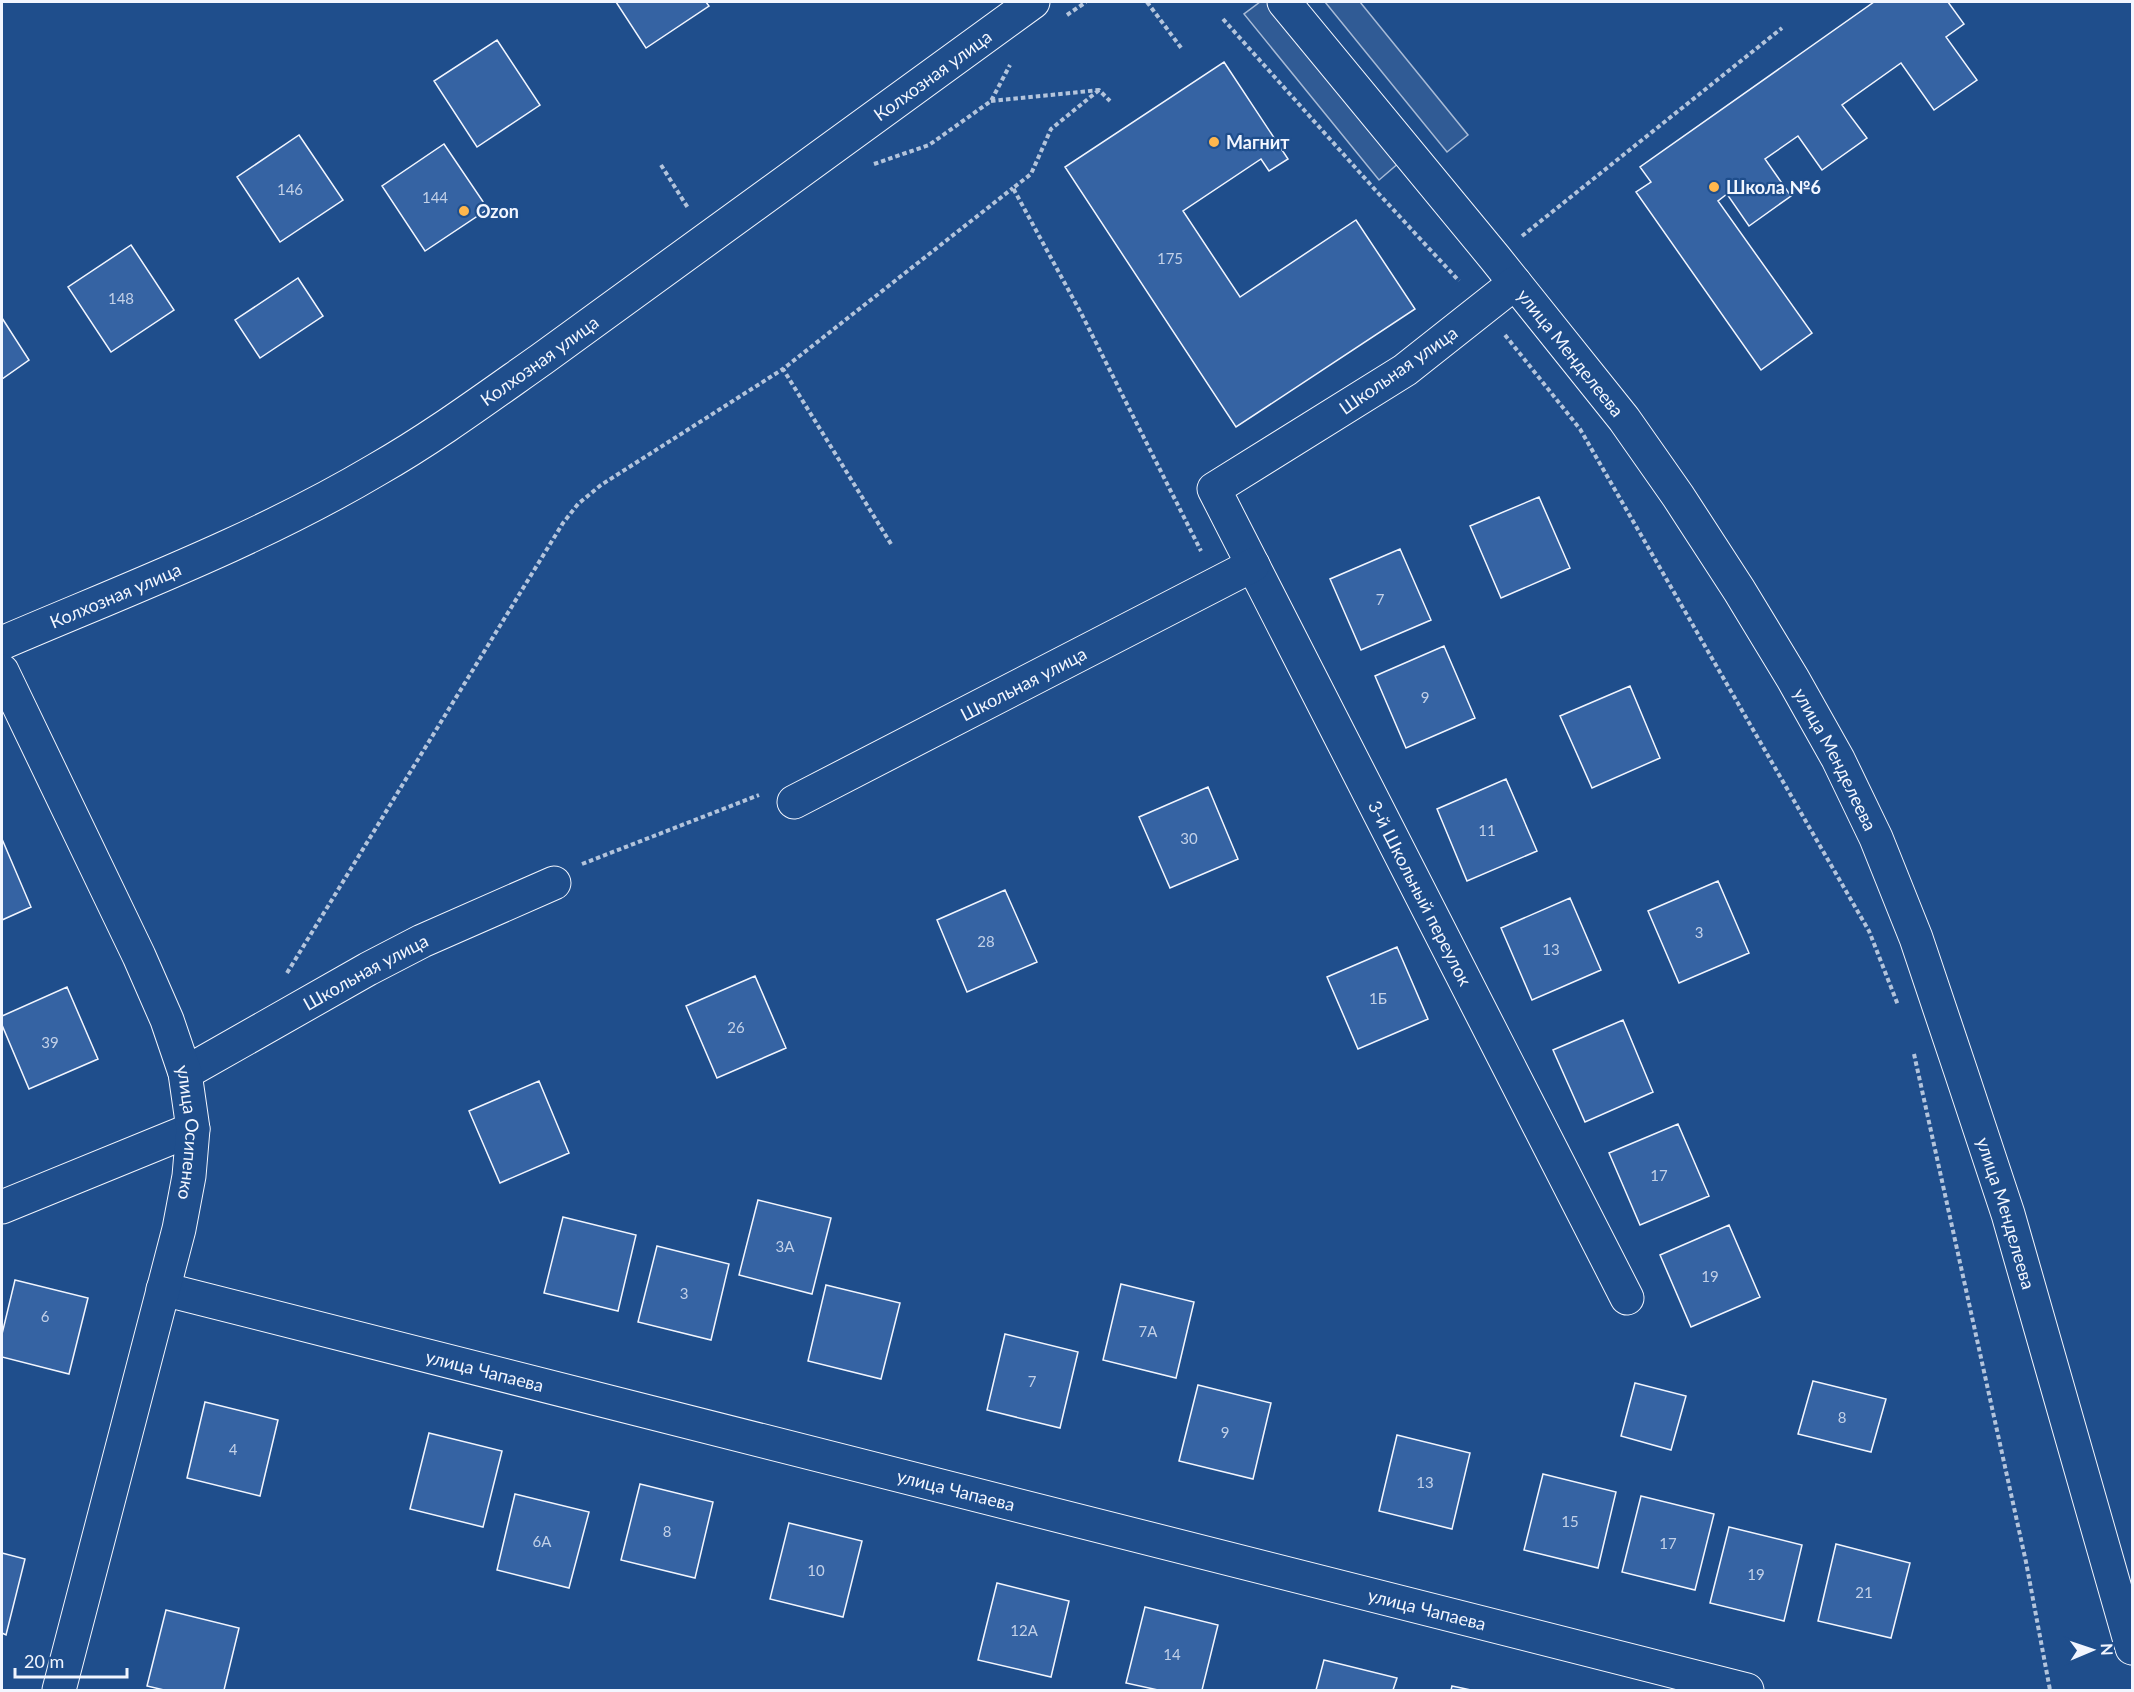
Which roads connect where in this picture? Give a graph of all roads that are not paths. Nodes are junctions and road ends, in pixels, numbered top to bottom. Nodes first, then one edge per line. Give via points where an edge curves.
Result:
1 (1033, 2) edge
2 (1284, 2) edge
3 (1515, 283) junction
4 (1214, 489) joint
5 (1253, 565) junction
6 (2, 643) edge
7 (2, 671) edge
8 (794, 802) road end
9 (554, 883) road end
10 (184, 1073) junction
11 (193, 1129) junction
12 (2, 1207) edge
13 (164, 1289) junction
14 (1627, 1298) dead end
15 (2133, 1648) edge
16 (59, 1690) edge
17 (1747, 1690) edge

1 - 6 street, Колхозная улица via 542,359 377,470 211,554
2 - 3 street, улица Менделеева
3 - 4 street, Школьная улица via 1404,370
3 - 15 street, улица Менделеева via 1624,419 1709,543 1838,759 1876,838 1916,938 2008,1214
4 - 5 street, 3-й Школьный переулок
5 - 8 street, Школьная улица
5 - 14 street, 3-й Школьный переулок
7 - 10 street, улица Осипенко via 139,956 167,1020
9 - 10 street, Школьная улица via 422,941
10 - 11 street, улица Осипенко
11 - 12 street
11 - 13 street, улица Осипенко via 189,1176
13 - 16 street, улица Осипенко
13 - 17 street, улица Чапаева

